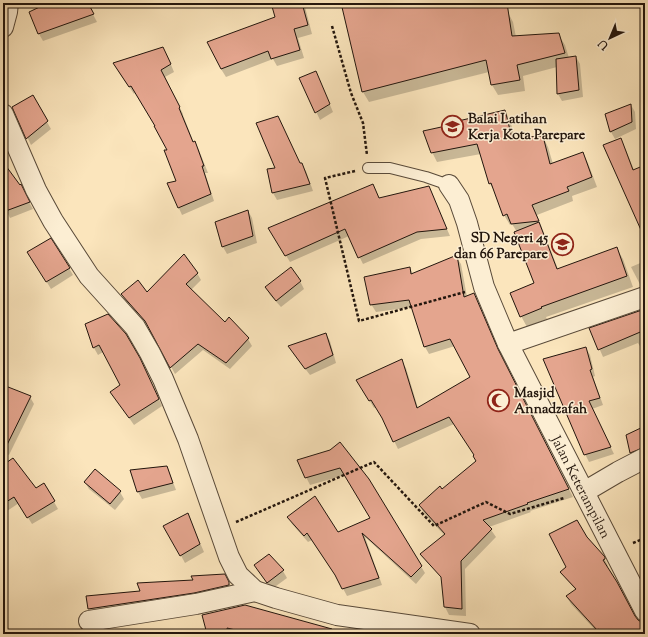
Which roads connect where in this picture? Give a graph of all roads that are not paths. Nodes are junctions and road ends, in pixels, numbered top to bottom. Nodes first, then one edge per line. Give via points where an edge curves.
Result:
1 (8, 3) edge
2 (3, 27) edge
3 (3, 114) edge
4 (368, 168) road end
5 (449, 185) joint
6 (645, 297) edge
7 (508, 344) junction
8 (645, 458) edge
9 (584, 492) junction
10 (255, 591) junction
11 (645, 611) edge
12 (89, 621) dead end
13 (468, 634) edge

1 - 2 street
3 - 10 street via 36,190 53,221 89,276 135,327 150,353 188,439 229,557 238,575
4 - 5 lane via 390,168
5 - 7 street, Jalan Keterampilan via 459,200 484,287
6 - 7 street
7 - 9 street, Jalan Keterampilan
8 - 9 street
9 - 11 street, Jalan Keterampilan
10 - 12 street via 196,604
10 - 13 street via 337,615

